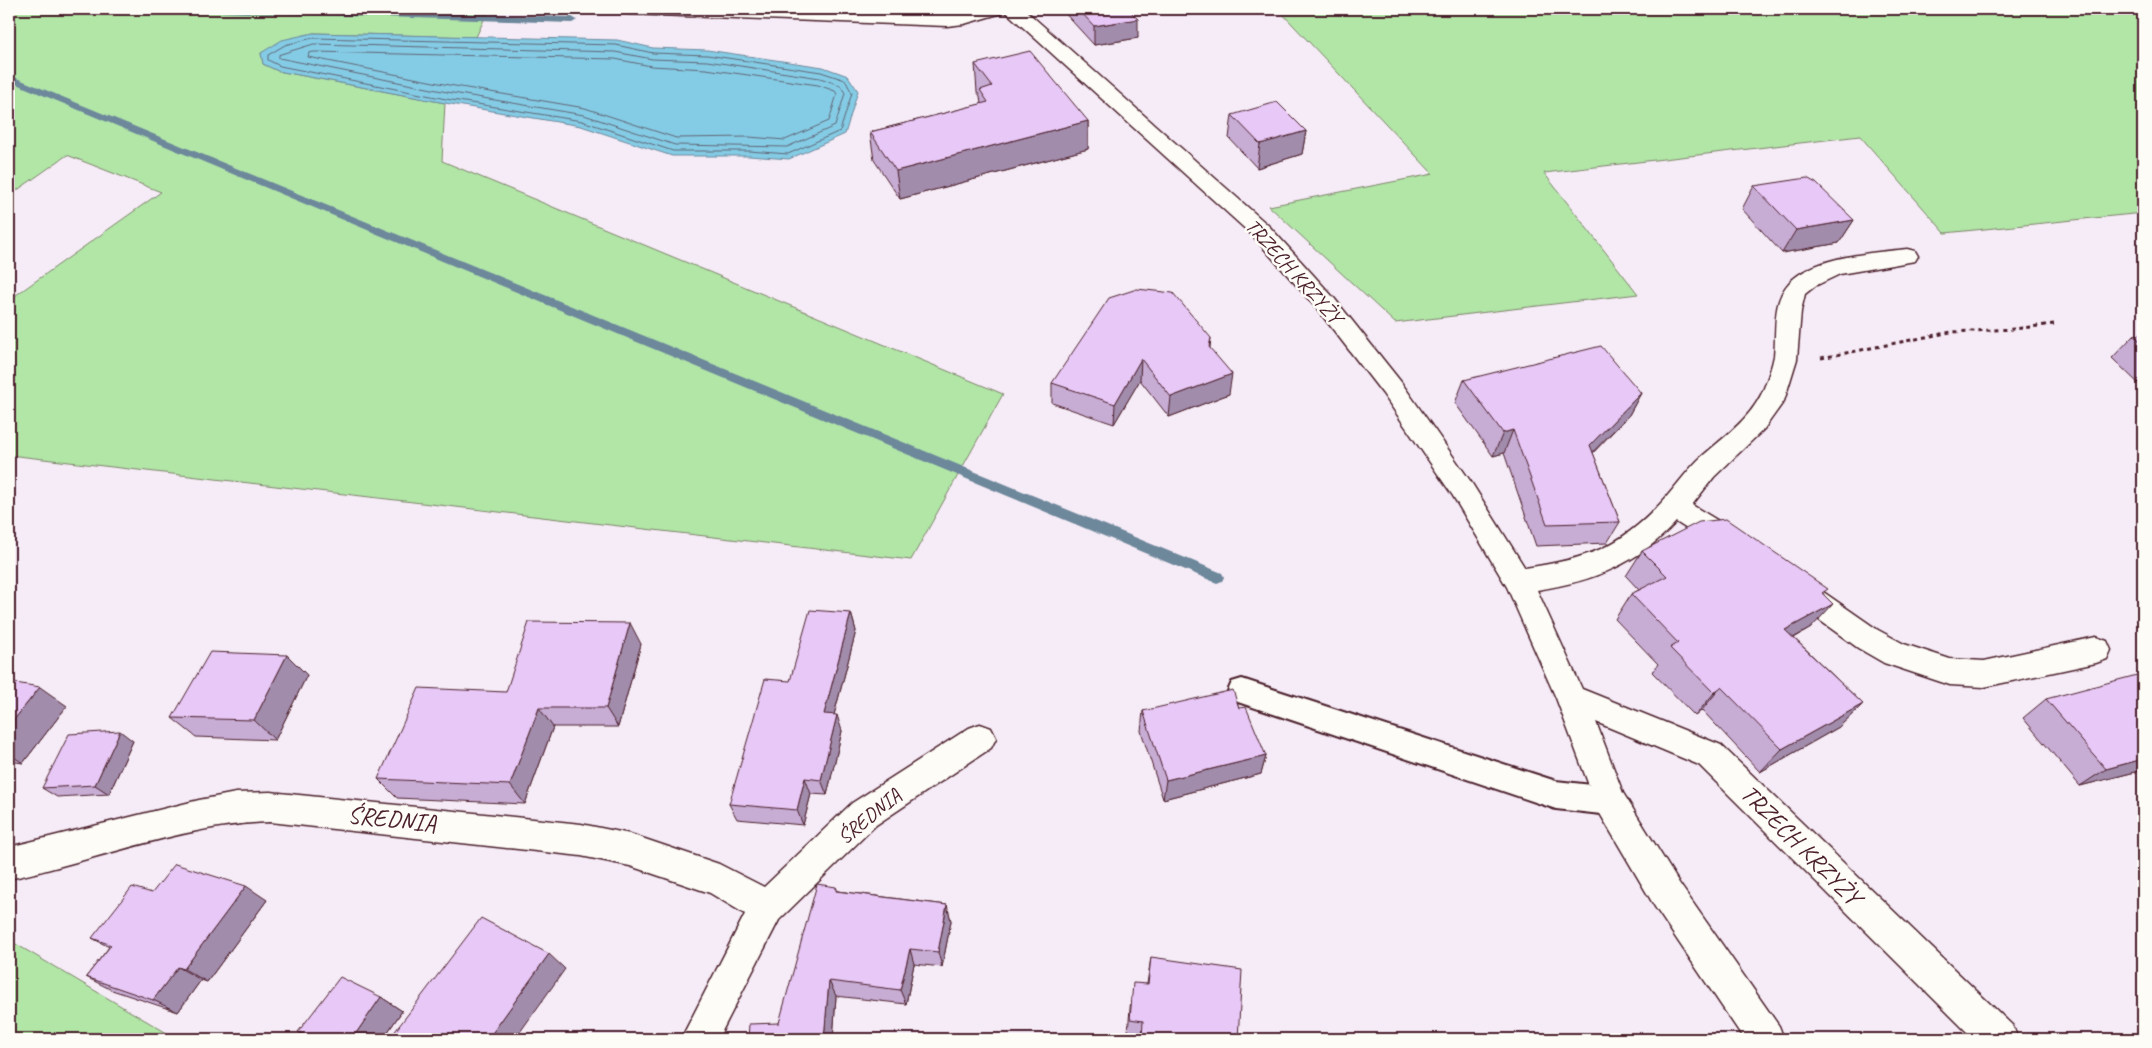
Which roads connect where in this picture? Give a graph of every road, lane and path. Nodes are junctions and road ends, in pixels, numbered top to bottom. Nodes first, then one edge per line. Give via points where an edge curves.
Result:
1 (629, 9) edge
2 (996, 9) edge
3 (1013, 9) edge
4 (1907, 256) dead end
5 (2054, 324) dead end
6 (1786, 357) junction
7 (1674, 507) junction
8 (1750, 555) edge
9 (1774, 572) edge
10 (1518, 582) junction
11 (2096, 650) dead end
12 (1242, 691) dead end
13 (1571, 698) junction
14 (980, 738) dead end
15 (1610, 801) junction
16 (9, 863) edge
17 (767, 908) junction
18 (699, 1039) edge
19 (1766, 1039) edge
20 (2000, 1039) edge

1 - 2 street via 947,20
3 - 10 street, TRZECH KRZYŻY via 1261,231 1326,304 1392,388 1496,543
4 - 6 street via 1837,268 1804,282 1790,303
5 - 6 path via 1951,332 1826,358
6 - 7 street via 1766,410 1704,471
7 - 8 street
7 - 10 street via 1630,547 1612,558 1576,572
9 - 11 street via 1868,639 1895,654 1950,672 1984,674
10 - 13 street, TRZECH KRZYŻY
12 - 15 lane via 1556,795
13 - 15 street, TRZECH KRZYŻY
13 - 20 street, TRZECH KRZYŻY via 1710,755
14 - 17 street, ŚREDNIA via 864,814
15 - 19 street, TRZECH KRZYŻY via 1667,895
16 - 17 street, ŚREDNIA via 199,814 270,807 581,840 630,850 719,880
17 - 18 street, ŚREDNIA

